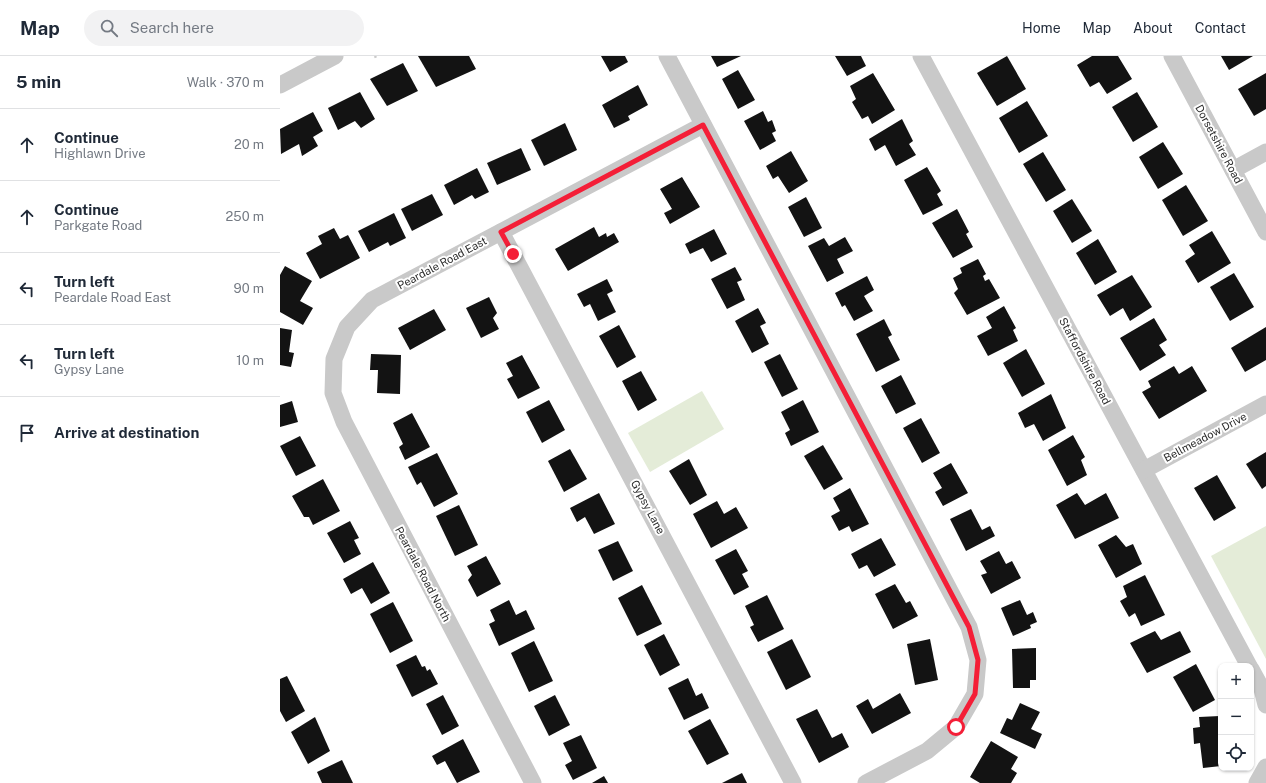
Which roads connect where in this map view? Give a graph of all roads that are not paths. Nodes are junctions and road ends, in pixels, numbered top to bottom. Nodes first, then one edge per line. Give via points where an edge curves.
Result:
1 (335, 56) edge
2 (668, 56) edge
3 (921, 56) edge
4 (1172, 56) edge
5 (280, 85) edge
6 (703, 125) junction
7 (1266, 152) edge
8 (1233, 170) junction
9 (501, 232) junction
10 (1266, 232) edge
11 (334, 359) joint
12 (1266, 404) edge
13 (1144, 470) junction
14 (1247, 663) edge
15 (1254, 674) edge
16 (1266, 705) edge
17 (1266, 767) edge
18 (533, 783) edge
19 (793, 783) edge
20 (866, 783) edge
21 (1257, 783) edge

1 - 5 street
2 - 6 street
3 - 13 street, Staffordshire Road
4 - 8 street, Dorsetshire Road
6 - 9 street, Peardale Road East
6 - 20 street via 969,627 978,660 975,694 956,727 927,751
7 - 8 street
8 - 10 street, Dorsetshire Road
9 - 11 street, Peardale Road East via 372,300 347,327
9 - 19 street, Gypsy Lane
11 - 18 street, Peardale Road North via 333,393 344,422
12 - 13 street, Bellmeadow Drive
13 - 14 street, Staffordshire Road
15 - 16 street via 1262,689
17 - 21 street

